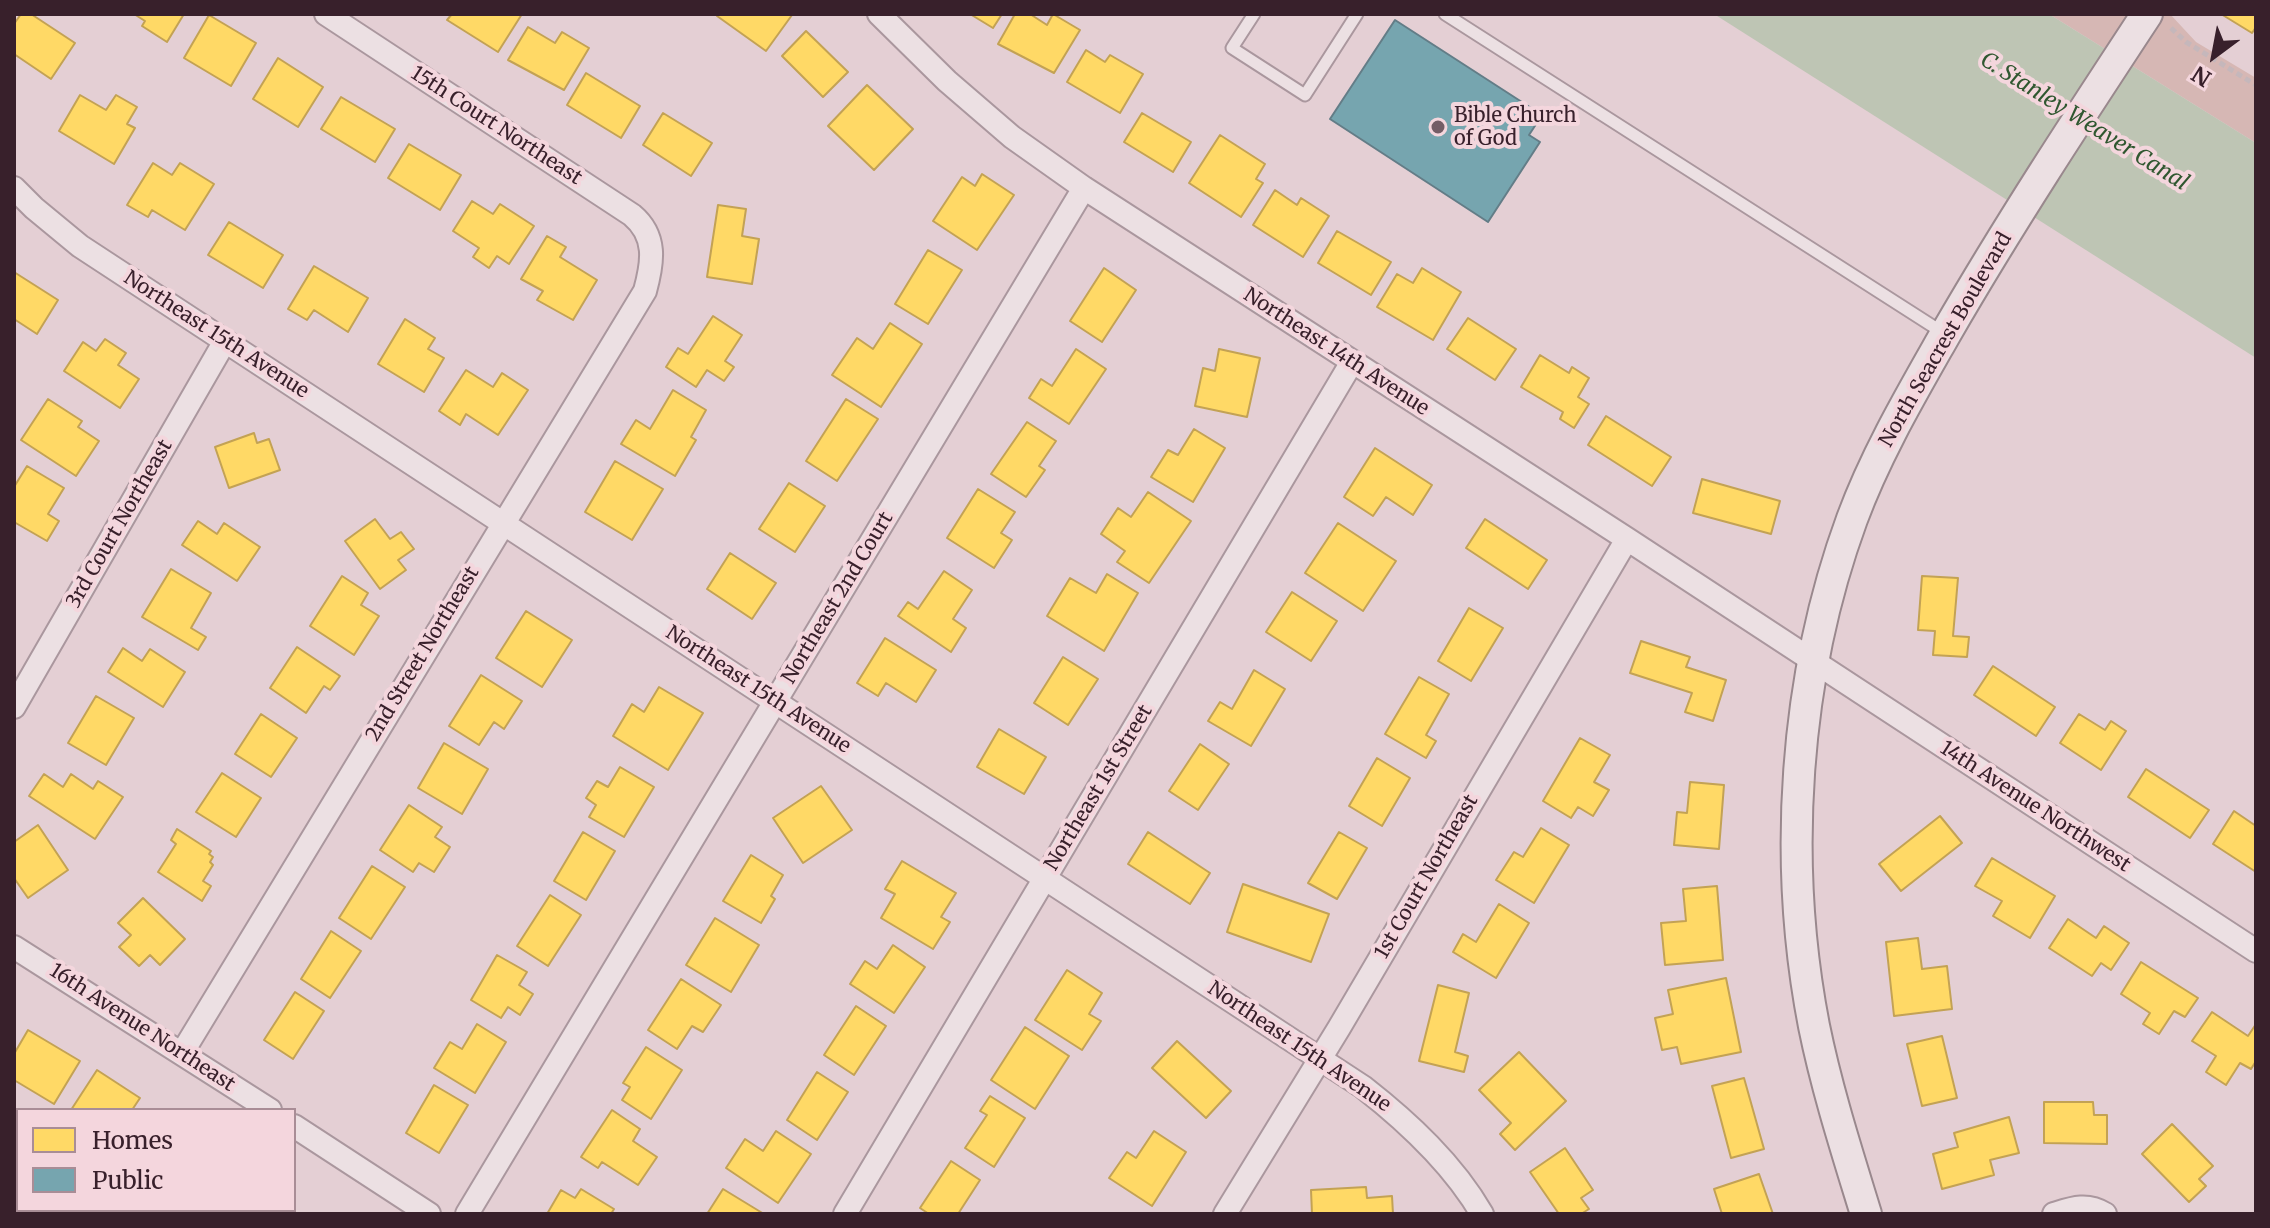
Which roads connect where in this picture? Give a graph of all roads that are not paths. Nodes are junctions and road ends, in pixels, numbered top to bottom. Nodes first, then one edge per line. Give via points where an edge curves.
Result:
1 (326, 14) edge
2 (879, 14) edge
3 (1254, 14) edge
4 (1357, 14) edge
5 (1445, 14) edge
6 (2156, 18) edge
7 (14, 188) edge
8 (1084, 188) junction
9 (652, 251) joint
10 (1945, 335) junction
11 (225, 341) junction
12 (1352, 362) junction
13 (503, 523) junction
14 (1627, 539) junction
15 (1815, 662) junction
16 (776, 702) junction
17 (14, 707) edge
18 (1046, 877) junction
19 (14, 947) edge
20 (2256, 951) edge
21 (182, 1053) junction
22 (1319, 1057) junction
23 (267, 1108) edge
24 (296, 1127) edge
25 (429, 1214) edge
26 (467, 1214) edge
27 (845, 1214) edge
28 (1225, 1214) edge
29 (1482, 1214) edge
30 (1866, 1214) edge
31 (2054, 1214) edge
32 (2105, 1214) edge

1 - 9 street, 15th Court Northeast via 632,215 648,233
2 - 8 street, Northeast 14th Avenue via 1012,137
3 - 4 lane via 1232,48 1305,95
5 - 10 lane
6 - 10 street, North Seacrest Boulevard via 2129,41
7 - 11 street, Northeast 15th Avenue via 80,246
8 - 12 street, Northeast 14th Avenue
8 - 16 street, Northeast 2nd Court
9 - 13 street, 2nd Street Northeast via 645,291
10 - 15 street, North Seacrest Boulevard via 1868,480 1829,596
11 - 13 street, Northeast 15th Avenue
11 - 17 street, 3rd Court Northeast
12 - 14 street, Northeast 14th Avenue
12 - 18 street, Northeast 1st Street
13 - 16 street, Northeast 15th Avenue
13 - 21 street, 2nd Street Northeast
14 - 15 street, Northeast 14th Avenue
14 - 22 street, 1st Court Northeast
15 - 20 street, 14th Avenue Northwest
15 - 30 street, North Seacrest Boulevard via 1799,790 1803,947 1828,1086
16 - 18 street, Northeast 15th Avenue
16 - 26 street, Northeast 2nd Court
18 - 22 street, Northeast 15th Avenue
18 - 27 street, Northeast 1st Street
19 - 21 street, 16th Avenue Northeast
21 - 23 street, 16th Avenue Northeast
22 - 28 street, 1st Court Northeast
22 - 29 street, Northeast 15th Avenue via 1415,1130
24 - 25 street
31 - 32 street via 2076,1207

